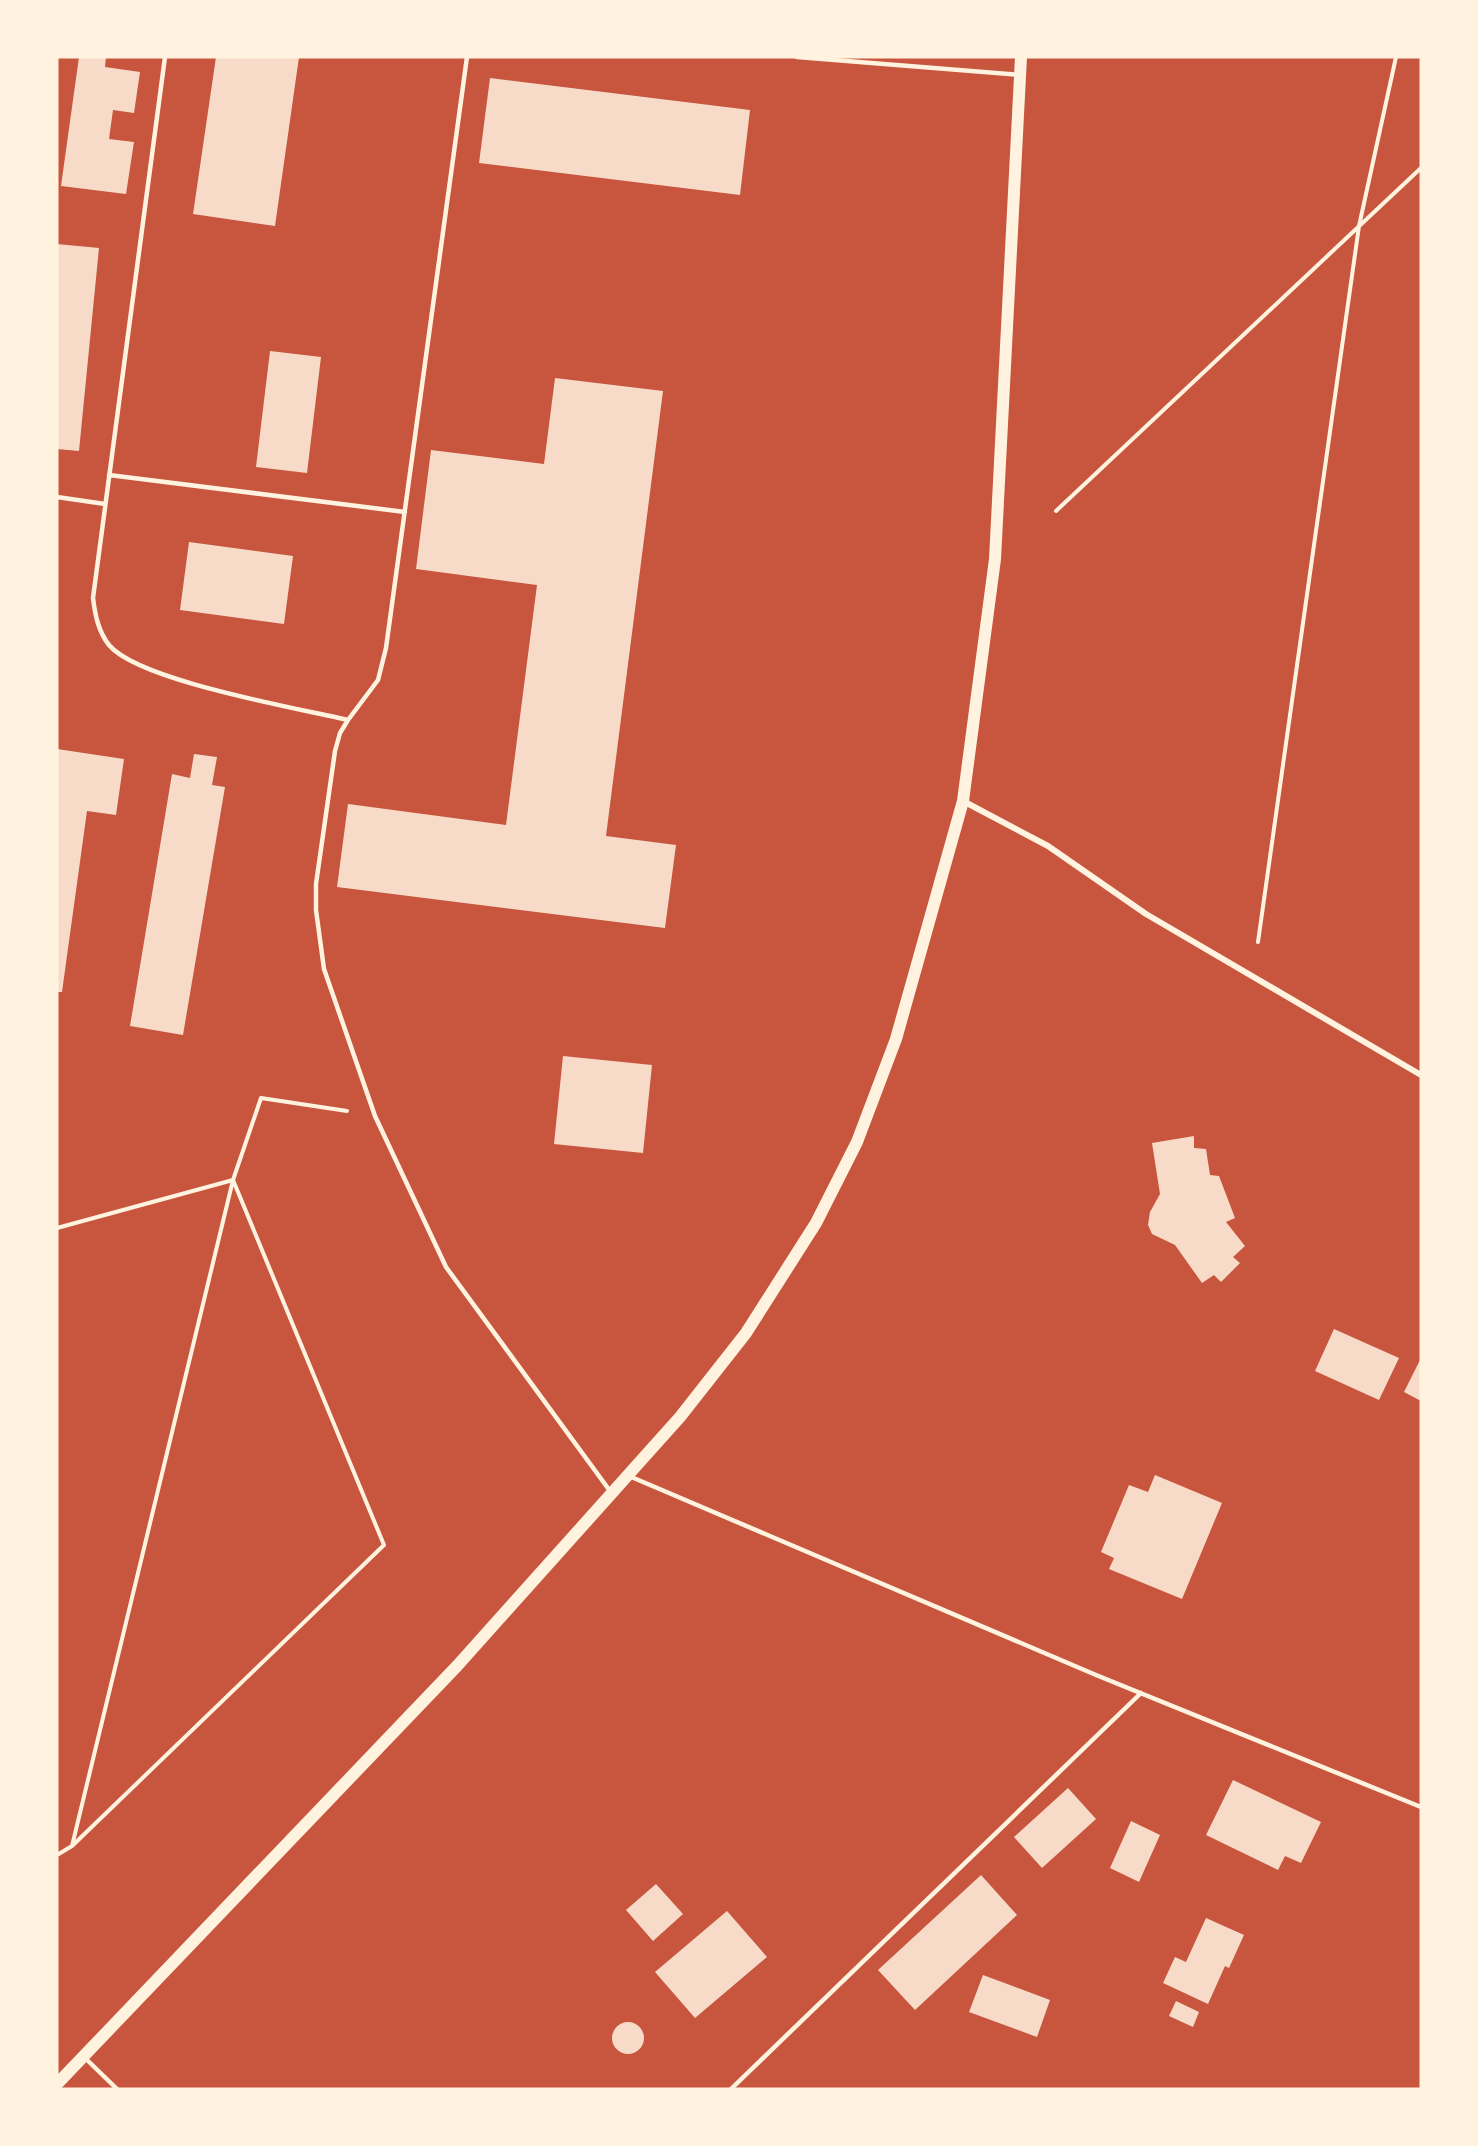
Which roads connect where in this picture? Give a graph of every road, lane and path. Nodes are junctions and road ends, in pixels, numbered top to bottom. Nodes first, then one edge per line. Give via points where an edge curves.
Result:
1 (165, 57) edge
2 (467, 57) edge
3 (797, 57) edge
4 (1021, 57) edge
5 (1396, 57) edge
6 (1020, 75) junction
7 (1421, 168) edge
8 (1359, 226) junction
9 (109, 475) junction
10 (57, 497) edge
11 (105, 504) junction
12 (1056, 511) dead end
13 (405, 512) junction
14 (348, 720) junction
15 (963, 801) junction
16 (1258, 942) dead end
17 (1421, 1076) edge
18 (375, 1116) junction
19 (233, 1180) junction
20 (57, 1228) edge
21 (628, 1476) junction
22 (612, 1493) junction
23 (1141, 1693) junction
24 (1421, 1807) edge
25 (72, 1846) junction
26 (57, 1856) edge
27 (84, 2057) junction
28 (57, 2084) edge
29 (117, 2089) edge
30 (731, 2089) edge

1 - 9 lane
2 - 13 lane
3 - 6 lane
4 - 6 main road
5 - 8 path
6 - 15 main road via 995,559
7 - 8 path
8 - 12 path
8 - 16 path
9 - 11 lane
9 - 13 lane
10 - 11 lane
11 - 14 lane via 93,598 95,616 110,645 135,665 170,677
13 - 14 lane via 382,668 370,693
14 - 18 lane via 340,734 330,783 315,910 324,969
15 - 17 street via 1048,846 1146,914
15 - 21 main road via 896,1040 857,1142 816,1222 746,1333
18 - 19 path via 261,1098
18 - 22 lane via 447,1267
19 - 20 path
19 - 25 path
19 - 25 path via 384,1545
21 - 22 main road
21 - 23 lane
22 - 27 main road via 457,1666
23 - 24 lane
23 - 30 lane
25 - 26 path
27 - 28 main road
27 - 29 lane

